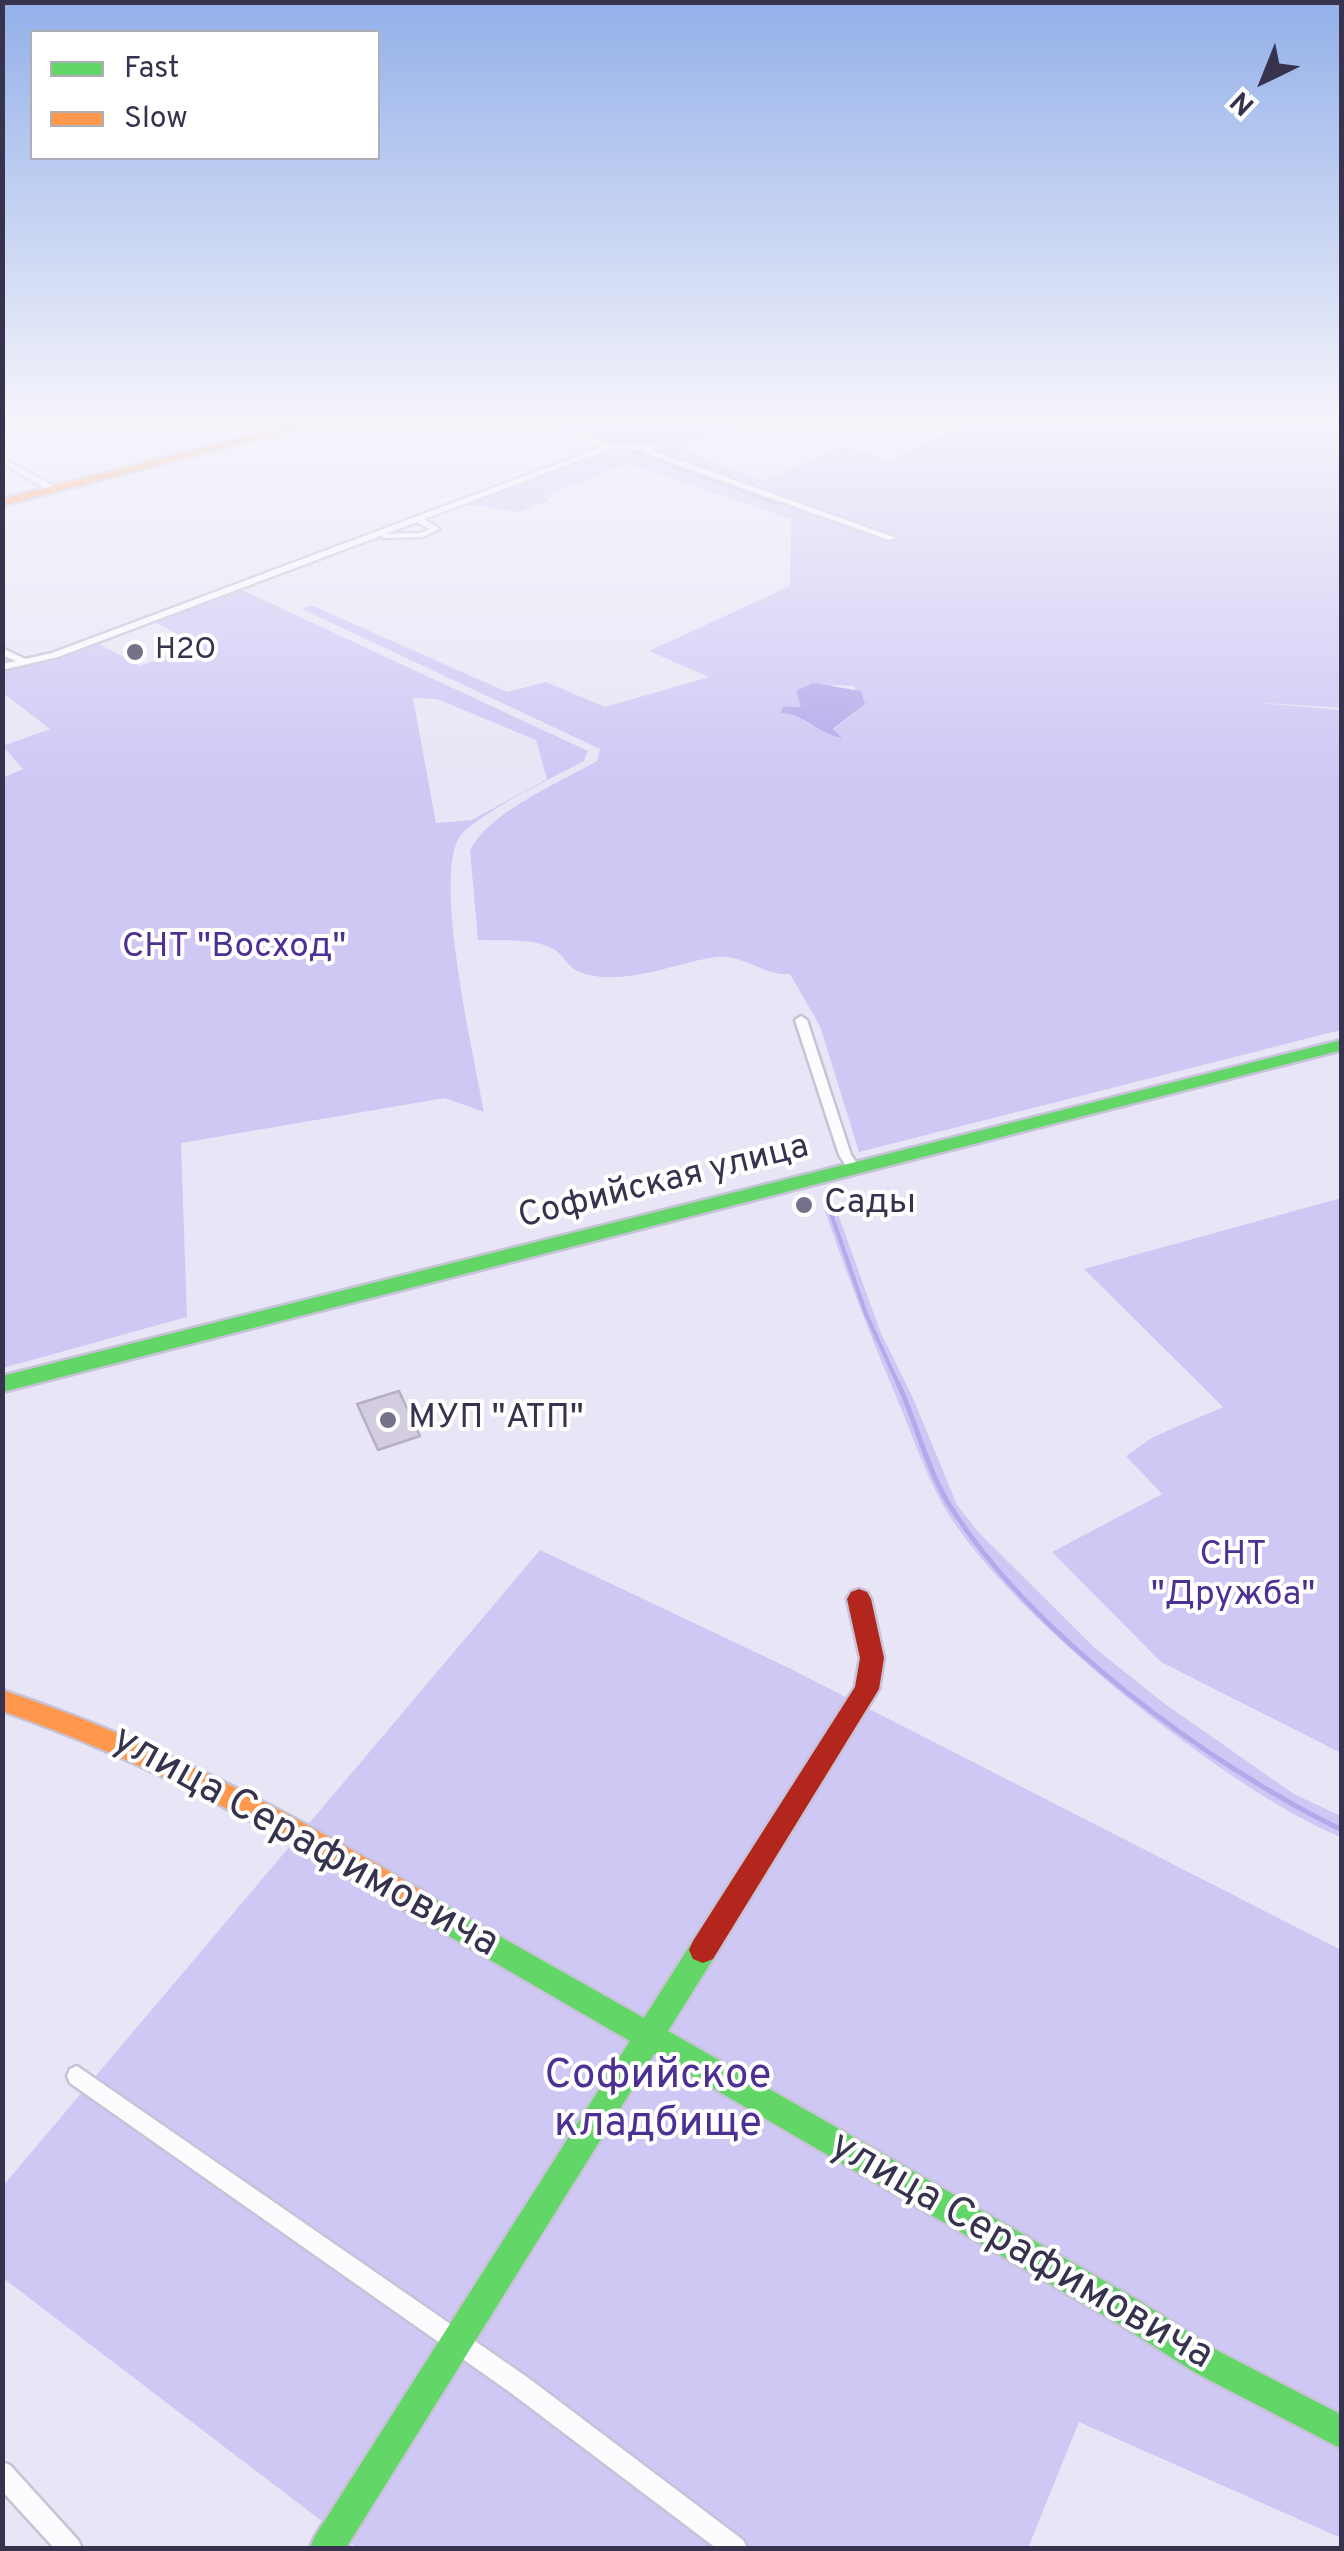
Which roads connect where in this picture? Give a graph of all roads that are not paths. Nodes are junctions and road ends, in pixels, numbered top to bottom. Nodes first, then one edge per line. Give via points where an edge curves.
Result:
1 (363, 540) edge
2 (2, 651) edge
3 (21, 660) junction
4 (2, 667) edge
5 (802, 1020) dead end
6 (1342, 1046) edge
7 (855, 1170) junction
8 (2, 1384) edge
9 (859, 1599) dead end
10 (2, 1700) edge
11 (647, 2040) junction
12 (77, 2076) dead end
13 (456, 2343) junction
14 (1342, 2433) edge
15 (2, 2473) edge
16 (70, 2548) edge
17 (327, 2548) edge
18 (735, 2548) edge

1 - 3 street via 55,655
2 - 3 street
3 - 4 street
5 - 7 street via 844,1154
6 - 7 street, Софийская улица
7 - 8 street, Софийская улица
9 - 11 street via 872,1658 867,1689
10 - 11 street, улица Серафимовича via 100,1729 220,1788
11 - 13 street
11 - 14 street, улица Серафимовича via 1206,2362
12 - 13 street
13 - 17 street
13 - 18 street
15 - 16 street

